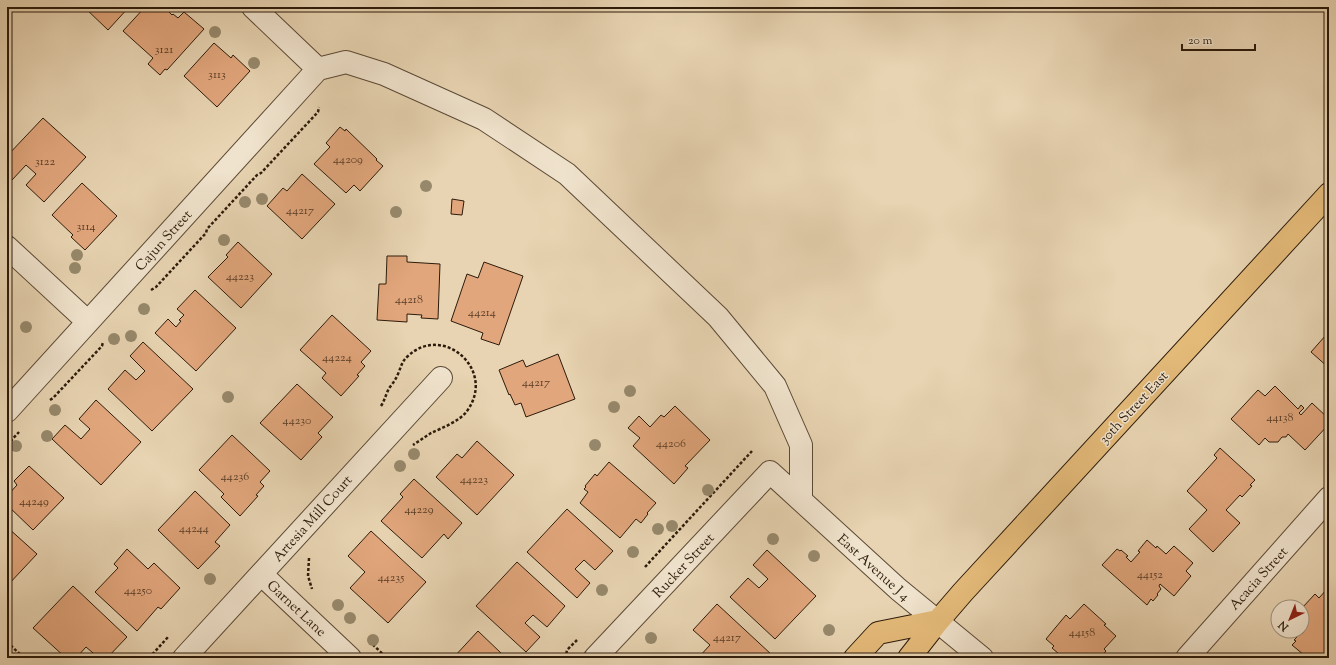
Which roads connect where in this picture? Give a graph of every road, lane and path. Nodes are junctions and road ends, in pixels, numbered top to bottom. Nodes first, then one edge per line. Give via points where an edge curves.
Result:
1 (253, 7) edge
2 (318, 69) junction
3 (319, 107) dead end
4 (1329, 194) edge
5 (7, 247) edge
6 (146, 295) dead end
7 (88, 322) junction
8 (104, 341) dead end
9 (441, 378) dead end
10 (49, 401) dead end
11 (7, 411) edge
12 (23, 428) dead end
13 (7, 445) edge
14 (752, 451) dead end
15 (770, 472) joint
16 (1329, 498) edge
17 (801, 500) junction
18 (645, 568) dead end
19 (261, 574) junction
20 (938, 621) junction
21 (581, 636) dead end
22 (7, 642) edge
23 (24, 658) edge
24 (184, 658) edge
25 (350, 658) edge
26 (564, 658) edge
27 (595, 658) edge
28 (855, 658) edge
29 (908, 658) edge
30 (982, 658) edge
31 (1187, 658) edge

1 - 2 street
2 - 7 street, Cajun Street
2 - 17 street via 346,62 384,74 484,119 567,174 718,317 775,386 801,445
3 - 6 path via 318,112 307,124
4 - 20 main road, 30th Street East
5 - 7 street
7 - 11 street, Cajun Street
8 - 10 path
9 - 19 street, Artesia Mill Court
12 - 13 path
14 - 18 path
15 - 17 street, East Avenue J 4
15 - 27 street, Rucker Street
16 - 31 street, Acacia Street
17 - 20 street, East Avenue J 4 via 898,589
19 - 24 street, Artesia Mill Court
19 - 25 street, Garnet Lane
20 - 28 main road via 878,633
20 - 29 main road, 30th Street East
20 - 30 street, East Avenue J 4
21 - 26 path via 567,650
22 - 23 path

